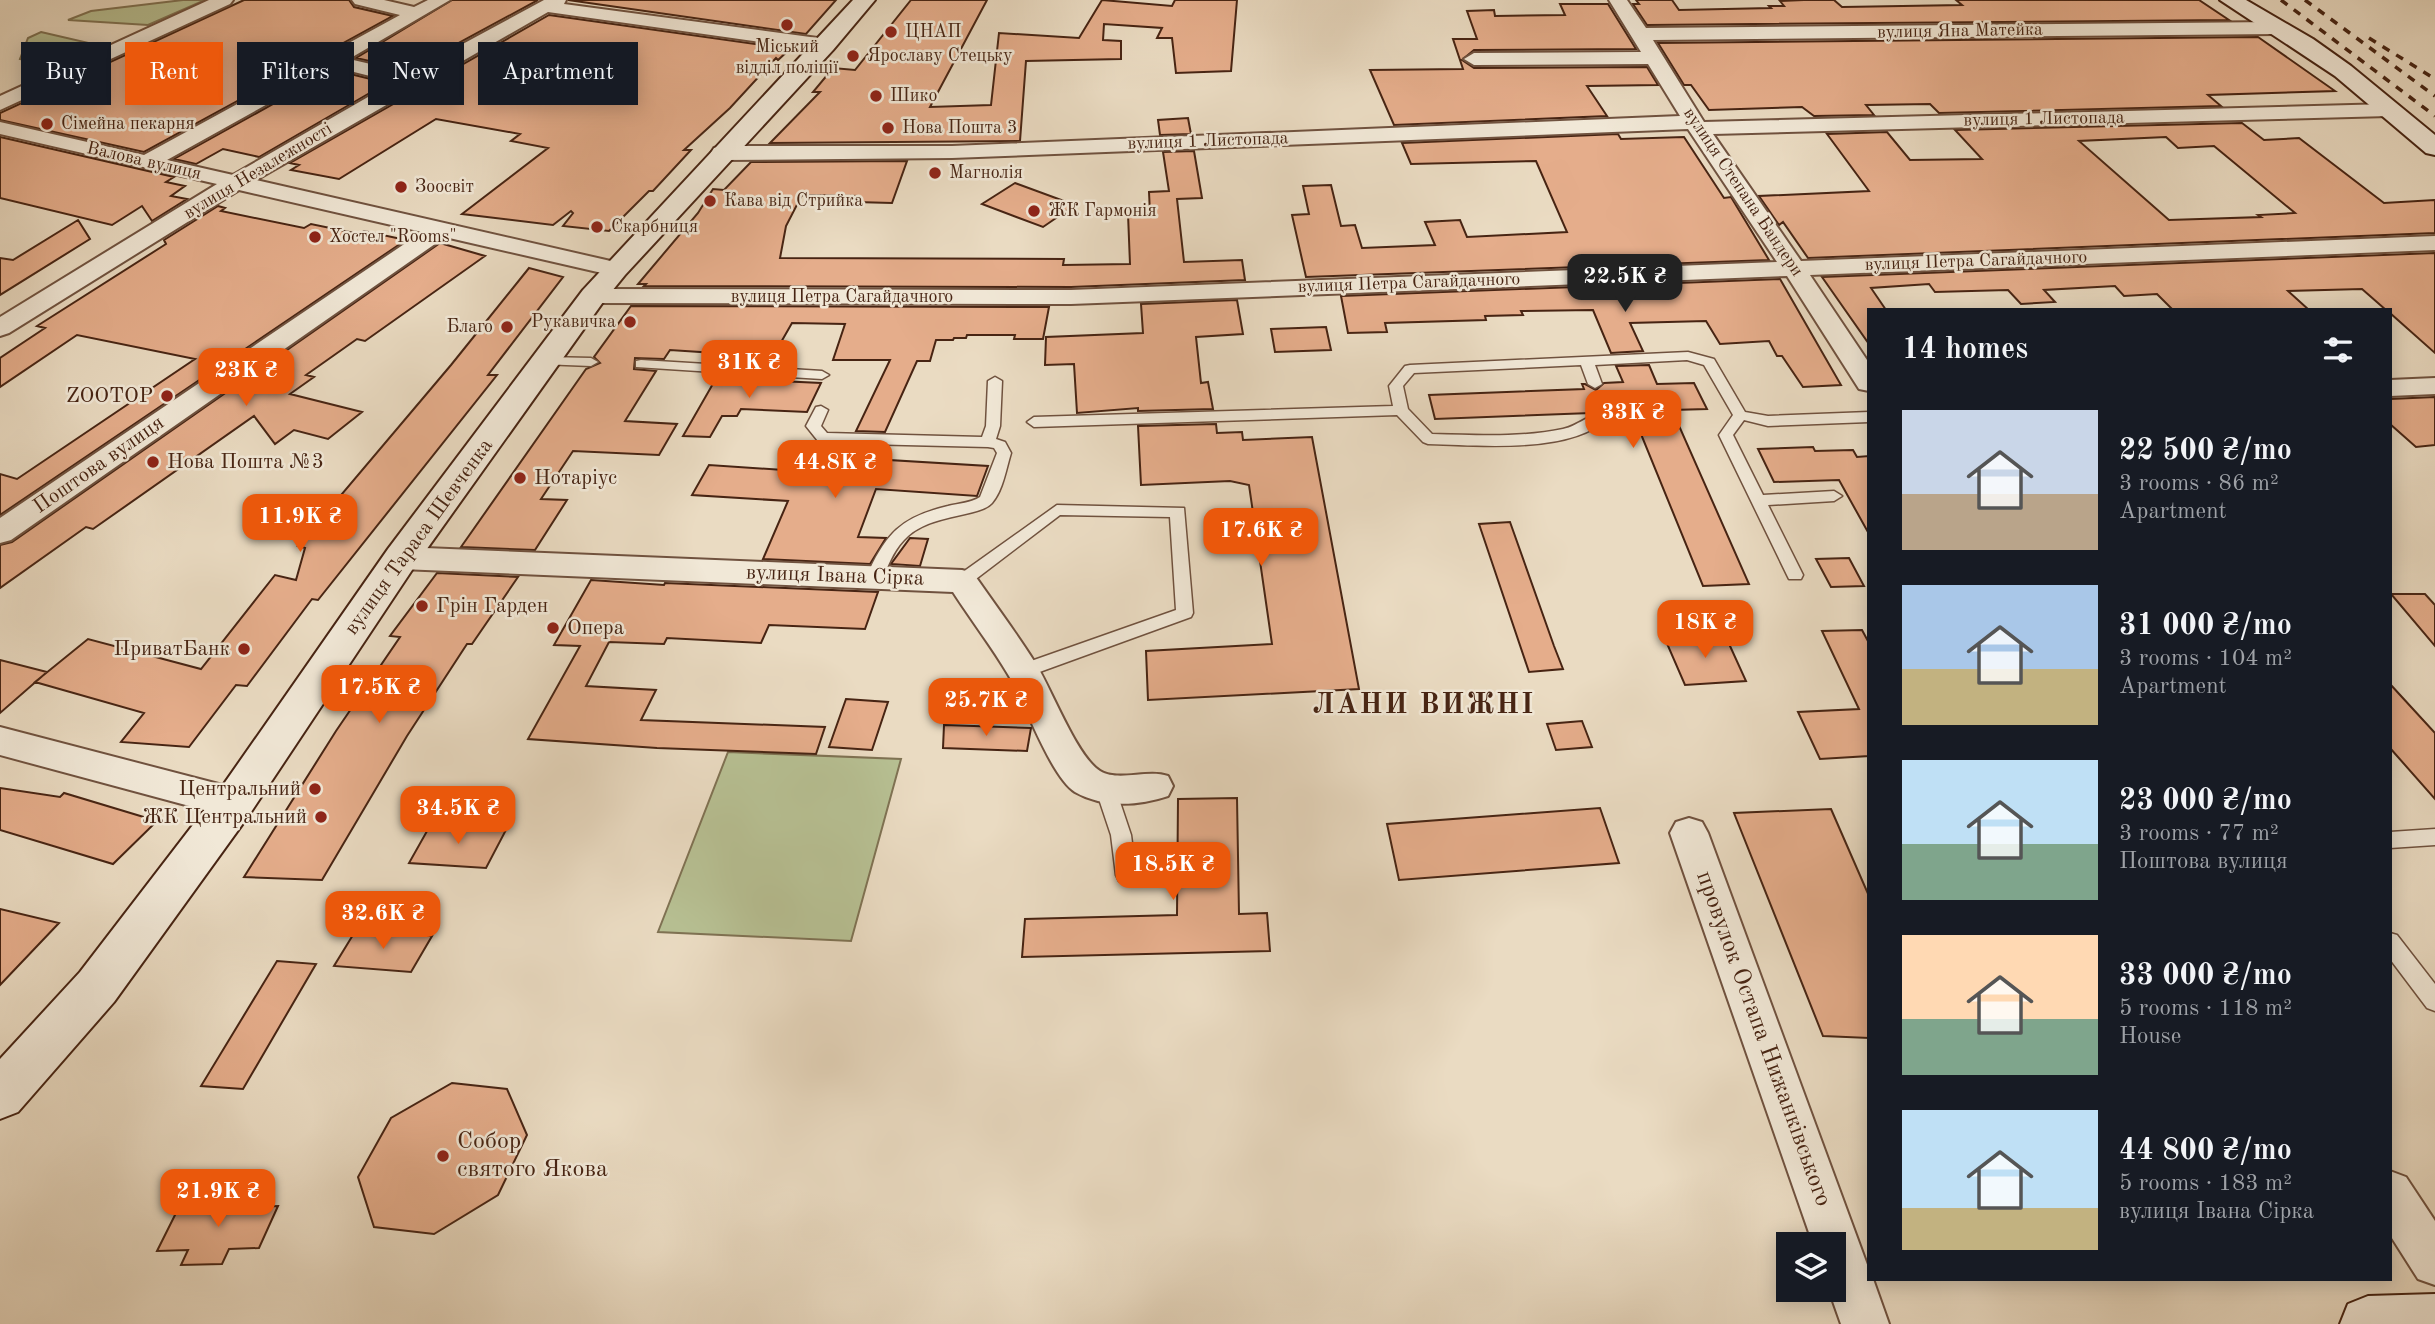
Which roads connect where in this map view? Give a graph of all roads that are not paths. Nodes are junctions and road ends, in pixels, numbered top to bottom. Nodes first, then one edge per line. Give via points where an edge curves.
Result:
1 (224, 0) edge
2 (361, 0) edge
3 (441, 0) edge
4 (864, 0) edge
5 (1618, 0) edge
6 (2231, 0) edge
7 (553, 4) edge
8 (416, 13) junction
9 (2277, 27) junction
10 (1642, 34) junction
11 (825, 45) junction
12 (354, 46) edge
13 (464, 52) edge
14 (1655, 58) junction
15 (1474, 60) dead end
16 (1, 102) edge
17 (249, 105) edge
18 (369, 105) edge
19 (2389, 110) junction
20 (1696, 125) junction
21 (0, 128) edge
22 (2435, 148) edge
23 (722, 153) junction
24 (147, 162) junction
25 (236, 182) junction
26 (441, 229) junction
27 (2435, 243) edge
28 (1795, 268) junction
29 (615, 269) junction
30 (593, 296) junction
31 (0, 328) edge
32 (547, 361) junction
33 (1587, 361) junction
34 (591, 362) dead end
35 (641, 364) dead end
36 (822, 375) dead end
37 (995, 380) dead end
38 (1867, 380) edge
39 (1595, 384) dead end
40 (2435, 386) edge
41 (2392, 388) edge
42 (821, 410) dead end
43 (1401, 410) junction
44 (1606, 412) dead end
45 (1740, 415) junction
46 (1867, 416) edge
47 (1034, 422) dead end
48 (988, 442) junction
49 (1834, 496) dead end
50 (1758, 500) junction
51 (0, 533) edge
52 (401, 558) junction
53 (1795, 575) dead end
54 (874, 578) junction
55 (962, 581) junction
56 (1023, 671) junction
57 (0, 741) edge
58 (1155, 786) dead end
59 (1106, 790) junction
60 (234, 803) junction
61 (1689, 833) dead end
62 (2435, 837) edge
63 (2392, 840) edge
64 (1126, 876) dead end
65 (2392, 945) edge
66 (2435, 1001) edge
67 (0, 1095) edge
68 (2392, 1196) edge
69 (2435, 1262) edge
70 (2435, 1322) edge
71 (1865, 1324) edge
72 (2368, 1324) edge

1 - 16 street
2 - 8 street
3 - 8 street
4 - 11 main road, вулиця Тараса Шевченка
5 - 10 street, вулиця Степана Бандери
6 - 9 main road
7 - 11 street
7 - 13 street, вулиця Незалежності
8 - 12 street
9 - 10 street, вулиця Яна Матейка
9 - 19 main road via 2343,71
10 - 14 street, вулиця Степана Бандери
11 - 23 main road, вулиця Тараса Шевченка
14 - 15 street
14 - 20 street, вулиця Степана Бандери
17 - 24 street
18 - 25 street, вулиця Незалежності
19 - 20 street, вулиця 1 Листопада
19 - 22 main road
20 - 23 street, вулиця 1 Листопада via 952,152
20 - 28 street, вулиця Степана Бандери
21 - 24 street, Валова вулиця
23 - 29 main road, вулиця Тараса Шевченка
24 - 25 street, Валова вулиця
25 - 26 street, Валова вулиця
25 - 31 street, вулиця Незалежності
26 - 29 street, Валова вулиця
26 - 51 street, Поштова вулиця
27 - 28 street, вулиця Петра Сагайдачного
28 - 30 street, вулиця Петра Сагайдачного via 1071,297
28 - 38 street, вулиця Степана Бандери
29 - 30 main road, вулиця Тараса Шевченка
30 - 32 main road, вулиця Тараса Шевченка
32 - 34 lane
32 - 52 main road, вулиця Тараса Шевченка
33 - 39 lane
33 - 43 lane via 1410,369 1396,386
33 - 45 lane via 1700,358 1709,362
35 - 36 lane
37 - 48 lane
40 - 41 street
42 - 48 lane via 813,426 823,438
43 - 44 lane via 1428,439 1561,437 1599,422
43 - 47 lane
45 - 46 lane via 1768,421
45 - 50 lane via 1726,435
48 - 54 lane via 1000,445 1004,453 987,499 930,515 901,531 886,548
49 - 50 lane
50 - 53 lane
52 - 54 street, вулиця Івана Сірка
52 - 60 main road, вулиця Тараса Шевченка
54 - 55 street, вулиця Івана Сірка
55 - 56 street
55 - 56 lane via 1056,510 1178,512 1185,613
56 - 59 street via 1071,763 1085,780
57 - 60 street
58 - 59 street
59 - 64 lane via 1121,835
60 - 67 main road, вулиця Тараса Шевченка via 97,987
61 - 71 street, провулок Остапа Нижанківського
62 - 63 lane
65 - 66 lane
68 - 69 street
70 - 72 main road

